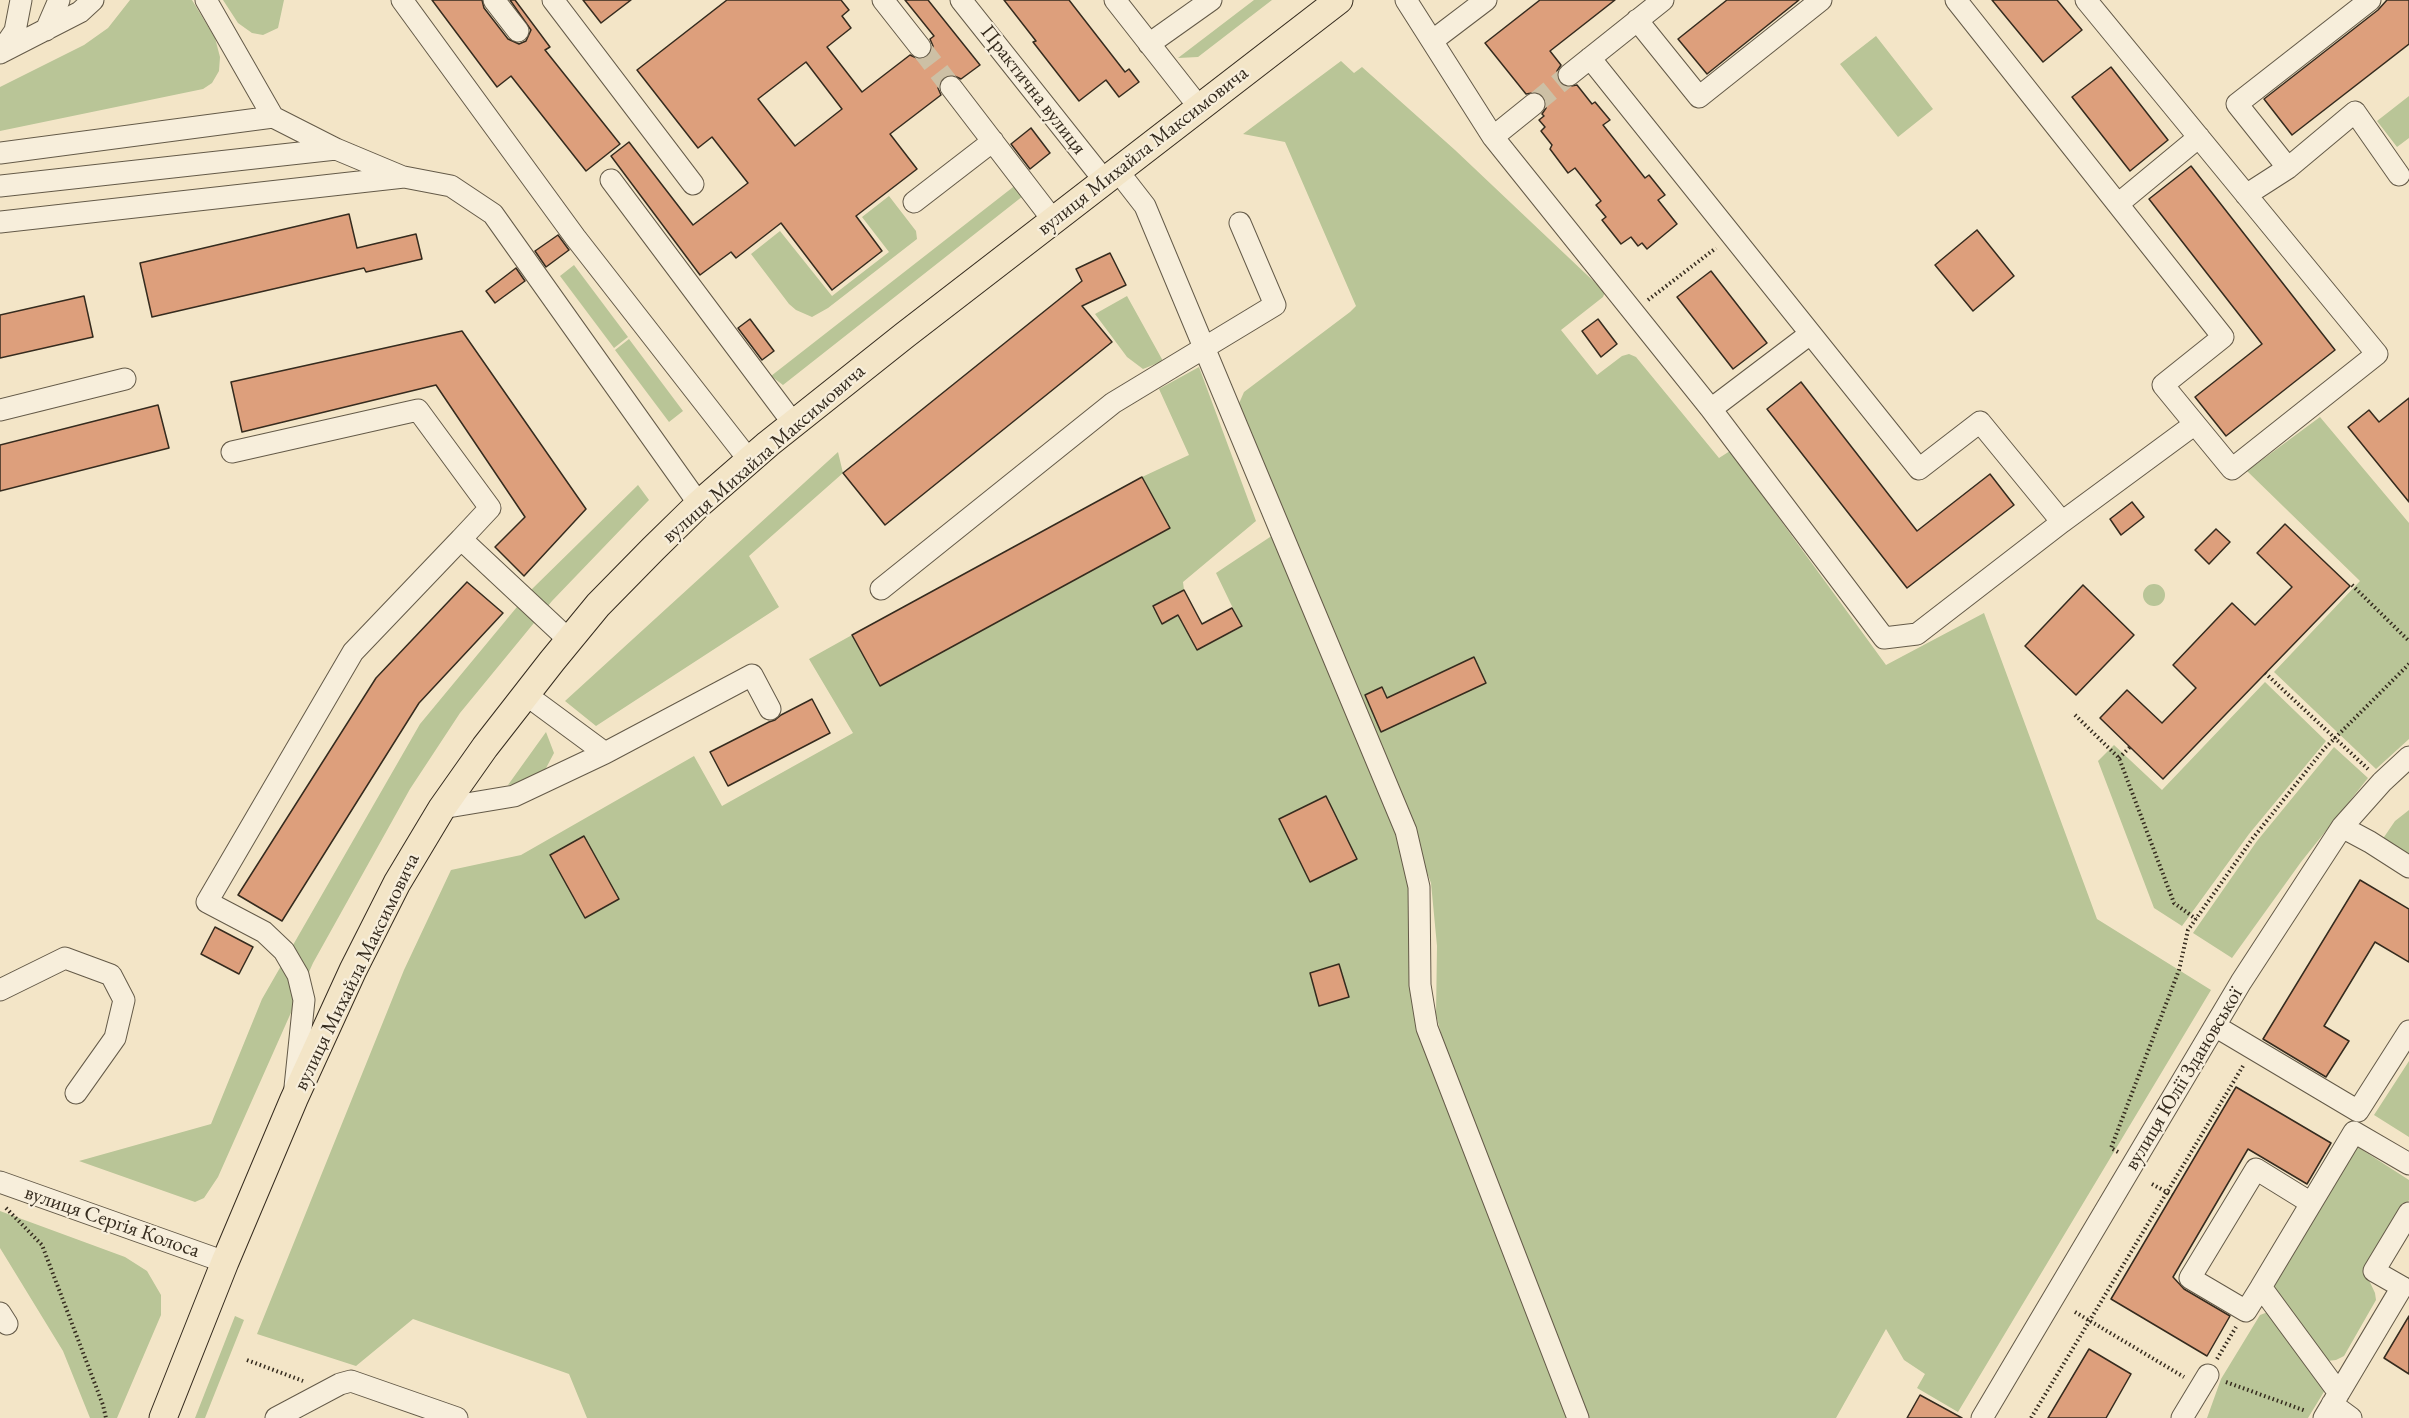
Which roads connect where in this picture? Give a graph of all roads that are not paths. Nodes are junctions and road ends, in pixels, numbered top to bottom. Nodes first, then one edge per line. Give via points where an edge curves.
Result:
1 (21, 0) edge
2 (59, 0) edge
3 (93, 0) edge
4 (206, 0) edge
5 (402, 0) edge
6 (494, 0) edge
7 (553, 0) edge
8 (883, 0) edge
9 (961, 0) edge
10 (1115, 0) edge
11 (1211, 0) edge
12 (1339, 0) edge
13 (1406, 0) edge
14 (1486, 0) edge
15 (1662, 0) edge
16 (1821, 0) edge
17 (1956, 0) edge
18 (2086, 0) edge
19 (2370, 0) edge
20 (1637, 20) junction
21 (46, 30) junction
22 (518, 31) dead end
23 (1432, 41) junction
24 (1149, 44) junction
25 (920, 47) tunnel mouth
26 (0, 53) edge
27 (1590, 58) junction
28 (1569, 75) tunnel mouth
29 (951, 87) tunnel mouth
30 (1534, 104) tunnel mouth
31 (1199, 107) junction
32 (273, 117) junction
33 (1493, 137) junction
34 (2199, 138) junction
35 (993, 141) junction
36 (336, 149) junction
37 (0, 153) edge
38 (2288, 168) junction
39 (1110, 175) junction
40 (2399, 175) dead end
41 (404, 177) junction
42 (611, 180) dead end
43 (693, 184) dead end
44 (0, 186) edge
45 (2246, 195) junction
46 (914, 202) dead end
47 (2118, 204) junction
48 (1053, 220) junction
49 (0, 222) edge
50 (1240, 222) dead end
51 (1809, 334) junction
52 (1205, 349) junction
53 (125, 379) dead end
54 (0, 410) edge
55 (1711, 410) junction
56 (793, 423) junction
57 (2195, 424) junction
58 (232, 452) dead end
59 (749, 460) junction
60 (699, 504) junction
61 (2062, 522) junction
62 (461, 539) junction
63 (881, 589) dead end
64 (569, 640) junction
65 (525, 694) junction
66 (770, 709) dead end
67 (604, 753) junction
68 (2409, 757) edge
69 (442, 808) junction
70 (2342, 827) junction
71 (2409, 867) edge
72 (0, 990) edge
73 (2215, 1026) junction
74 (2409, 1031) edge
75 (76, 1093) dead end
76 (294, 1099) junction
77 (2409, 1164) edge
78 (0, 1182) edge
79 (2311, 1203) junction
80 (2409, 1214) edge
81 (225, 1263) junction
82 (2261, 1287) junction
83 (2204, 1381) road end
84 (2332, 1405) edge
85 (163, 1418) edge
86 (276, 1418) edge
87 (457, 1418) edge
88 (1578, 1418) edge
89 (1982, 1418) edge
90 (2182, 1418) edge
91 (2351, 1418) edge

1 - 26 street via 15,31
2 - 21 street
3 - 21 street via 80,12
4 - 32 street
5 - 59 street via 575,237
6 - 22 street
7 - 43 street
8 - 25 street
9 - 39 street, Практична вулиця
10 - 24 street
11 - 24 street
12 - 31 main road, вулиця Михайла Максимовича
13 - 23 street
14 - 23 street
15 - 20 street
16 - 20 street via 1699,97
17 - 47 street
18 - 34 street
19 - 38 street via 2237,104
20 - 27 street
21 - 26 street
23 - 33 street
24 - 31 street
27 - 28 street
27 - 51 street
29 - 35 street
30 - 33 street
31 - 39 main road, вулиця Михайла Максимовича
32 - 36 street
32 - 37 street
33 - 55 street
34 - 45 street
34 - 47 street
35 - 46 street
35 - 48 street
36 - 41 street
36 - 44 street
38 - 40 street via 2355,112
38 - 45 street
39 - 48 main road, вулиця Михайла Максимовича
39 - 52 street, Практична вулиця via 1145,206
41 - 49 street
41 - 60 street via 452,186 493,214
42 - 56 street
45 - 57 street via 2377,354 2232,469
47 - 57 street via 2223,337 2163,385
48 - 56 main road, вулиця Михайла Максимовича
50 - 52 street via 1275,305
51 - 55 street
51 - 61 street via 1919,469 1980,422
52 - 63 street via 1113,404
52 - 88 street, Практична вулиця via 1406,831 1419,887 1420,985 1427,1028
53 - 54 street
55 - 61 street via 1884,638 1917,634
56 - 59 main road, вулиця Михайла Максимовича
57 - 61 street
58 - 62 street via 418,410 490,508
59 - 60 main road, вулиця Михайла Максимовича
60 - 64 main road, вулиця Михайла Максимовича via 598,605
62 - 64 street
62 - 76 street via 353,652 207,902 264,932 284,951 298,975 304,1000
64 - 65 main road, вулиця Михайла Максимовича
65 - 67 street
65 - 69 main road, вулиця Михайла Максимовича
66 - 67 street via 752,675
67 - 69 street via 514,796
68 - 70 street, вулиця Юлії Здановської
69 - 76 main road, вулиця Михайла Максимовича via 392,893
70 - 71 street
70 - 73 street, вулиця Юлії Здановської
72 - 75 street via 65,958 111,975 124,1000 115,1038
73 - 74 street via 2358,1111
73 - 89 street, вулиця Юлії Здановської
76 - 81 main road, вулиця Михайла Максимовича
77 - 79 street via 2354,1132
78 - 81 street, вулиця Сергія Колоса
79 - 82 street
79 - 82 street via 2256,1169 2190,1278 2246,1311
80 - 84 street via 2374,1271 2402,1287
81 - 85 main road, вулиця Михайла Максимовича
82 - 84 street
83 - 90 street
84 - 91 street
86 - 87 street via 351,1381

